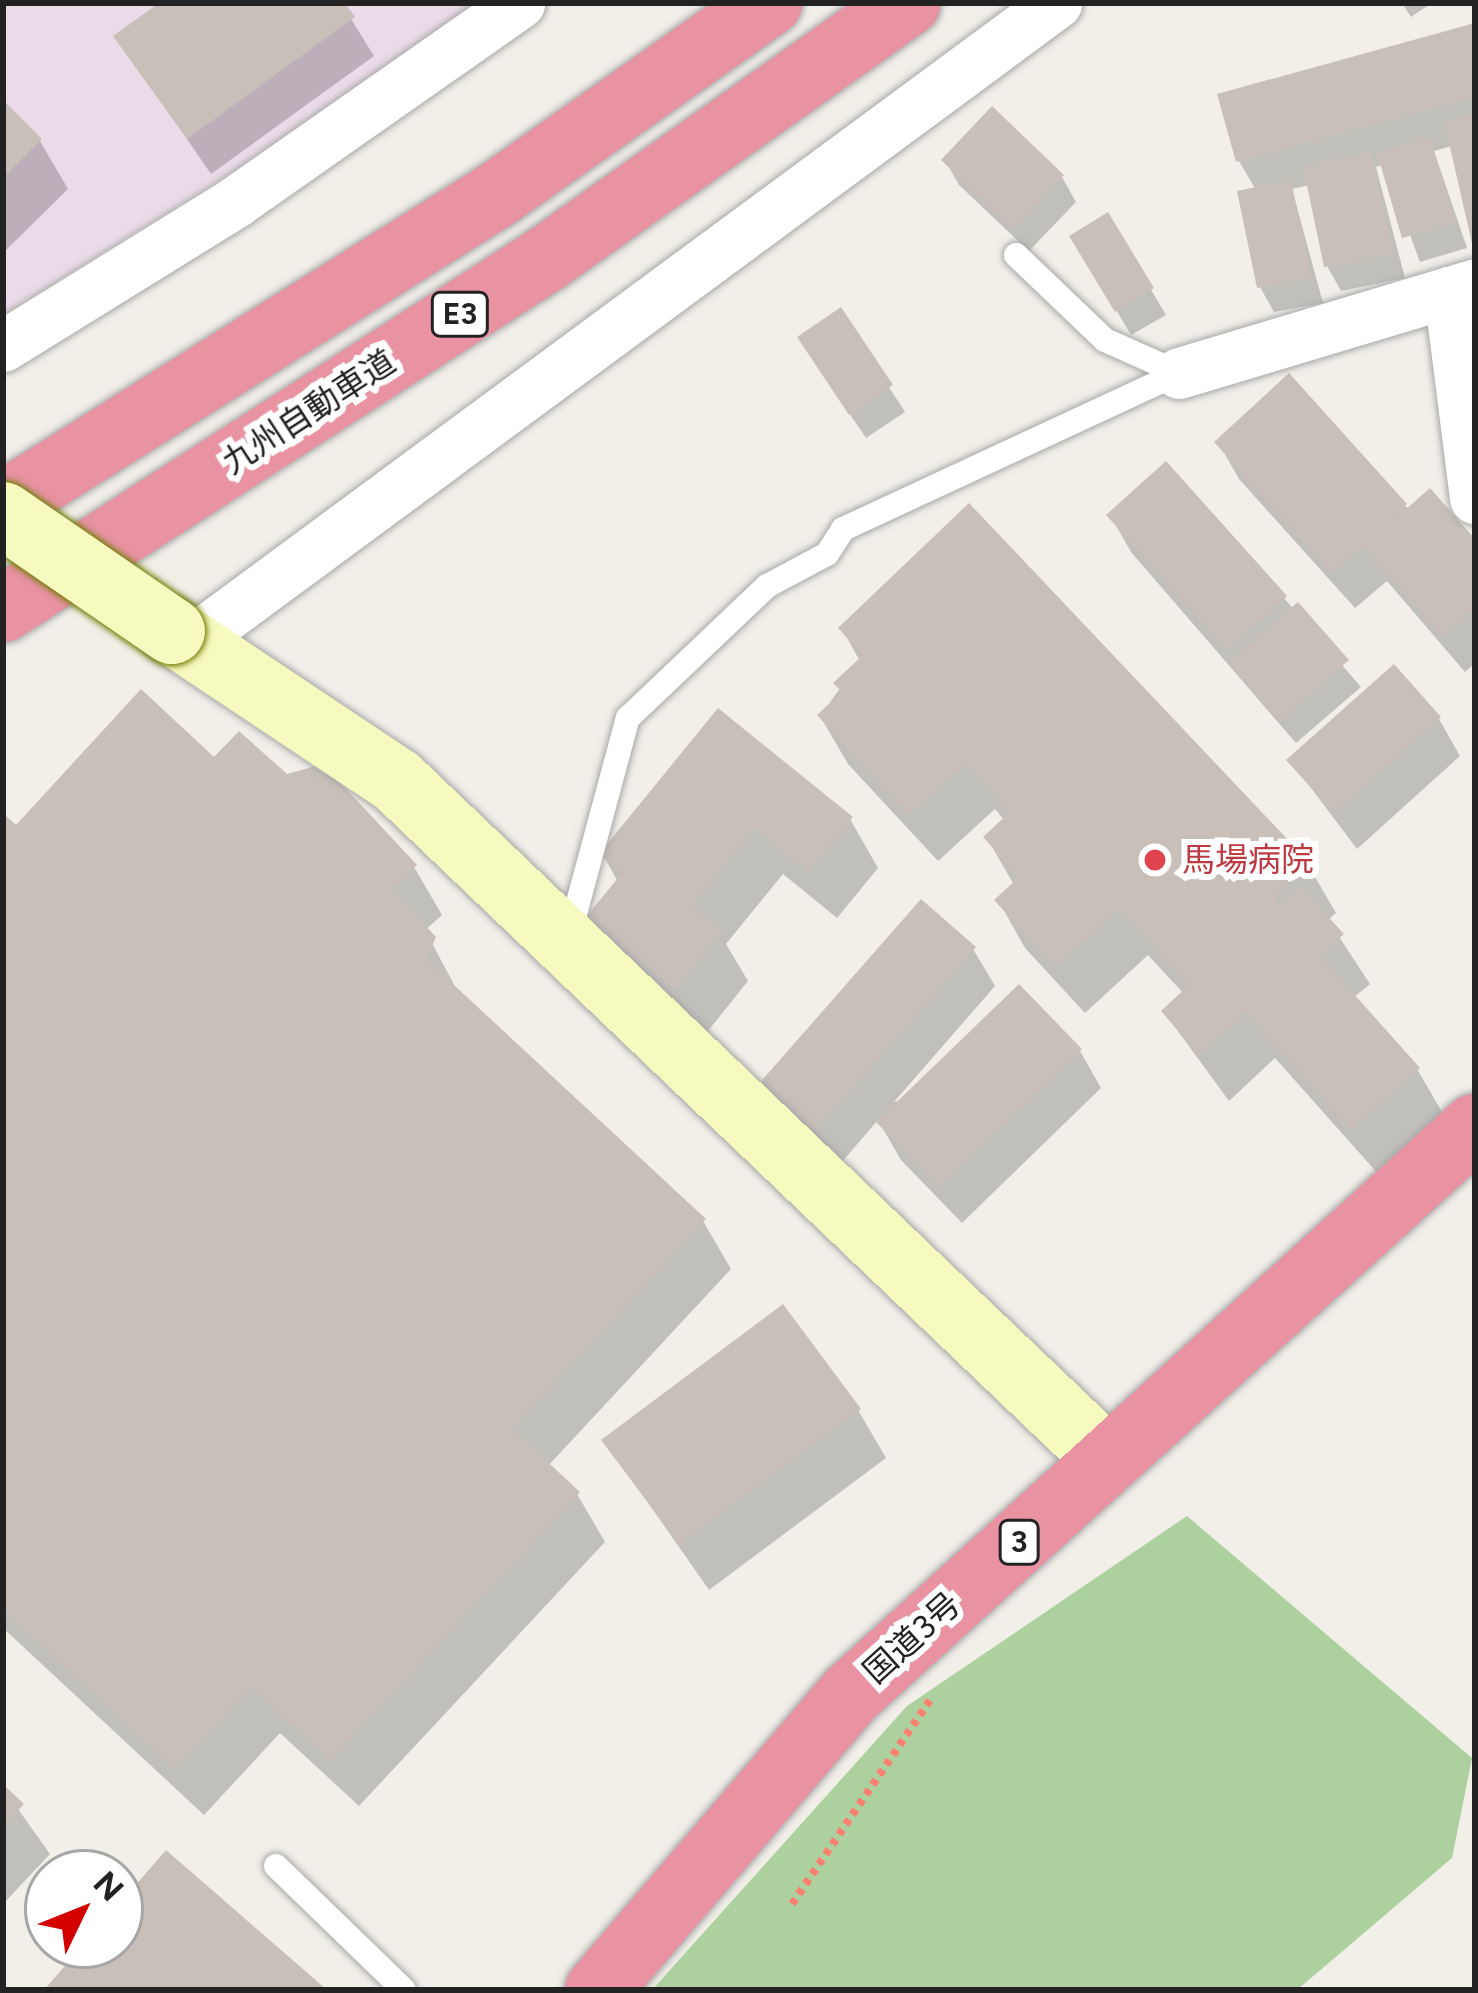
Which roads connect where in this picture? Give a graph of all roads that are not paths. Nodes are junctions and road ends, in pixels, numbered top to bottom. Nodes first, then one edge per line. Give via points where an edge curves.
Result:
1 (518, 3) edge
2 (769, 3) edge
3 (907, 3) edge
4 (1056, 3) edge
5 (1016, 255) dead end
6 (546, 259) junction
7 (1462, 288) edge
8 (3, 346) edge
9 (1178, 374) junction
10 (1475, 498) edge
11 (3, 505) edge
12 (3, 515) edge
13 (3, 610) edge
14 (181, 637) junction
15 (3, 657) edge
16 (567, 943) junction
17 (1475, 1127) edge
18 (1108, 1460) junction
19 (275, 1866) dead end
20 (404, 1990) edge
21 (598, 1990) edge

1 - 8 street via 235,202
2 - 11 highway, E3 via 498,194
3 - 6 highway, 九州自動車道 / E3
4 - 14 street
5 - 9 lane via 1106,340
6 - 13 highway, 九州自動車道 / E3
6 - 15 highway
7 - 9 street
7 - 10 street
9 - 16 lane via 843,530 827,554 767,586 628,718
12 - 14 street, bridge
14 - 16 street via 397,781
16 - 18 street
17 - 18 highway, 国道3号 / 3
18 - 21 highway, 国道3号 / 3 via 852,1693
19 - 20 lane

